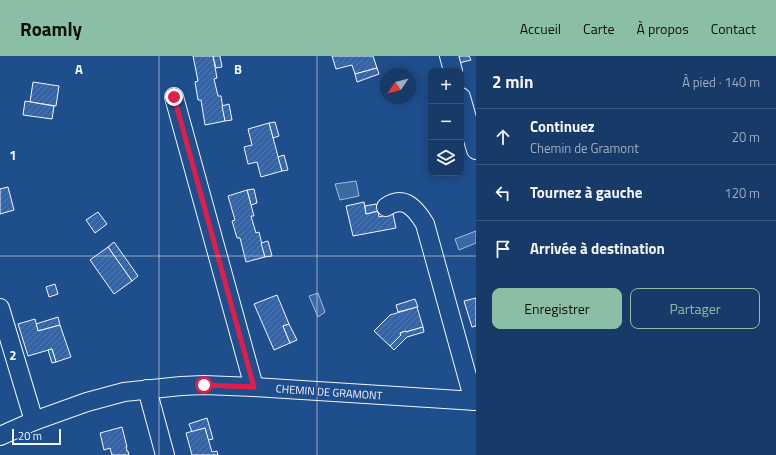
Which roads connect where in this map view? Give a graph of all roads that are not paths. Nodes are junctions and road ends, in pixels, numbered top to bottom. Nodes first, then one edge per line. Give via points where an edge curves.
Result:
1 (449, 56) edge
2 (453, 68) edge
3 (174, 97) dead end
4 (463, 104) edge
5 (476, 150) edge
6 (386, 207) dead end
7 (0, 308) edge
8 (254, 387) junction
9 (147, 389) junction
10 (475, 401) edge
11 (34, 421) junction
12 (0, 436) edge
13 (165, 455) edge

1 - 2 street
3 - 8 street
4 - 5 street
6 - 10 street, CHEMIN DE GRAMONT via 392,202 406,204 413,208 425,224
7 - 11 street
8 - 9 street, CHEMIN DE GRAMONT via 197,385
8 - 10 street, CHEMIN DE GRAMONT
9 - 11 street, CHEMIN DE GRAMONT via 87,402
9 - 13 street
11 - 12 street, CHEMIN DE GRAMONT

